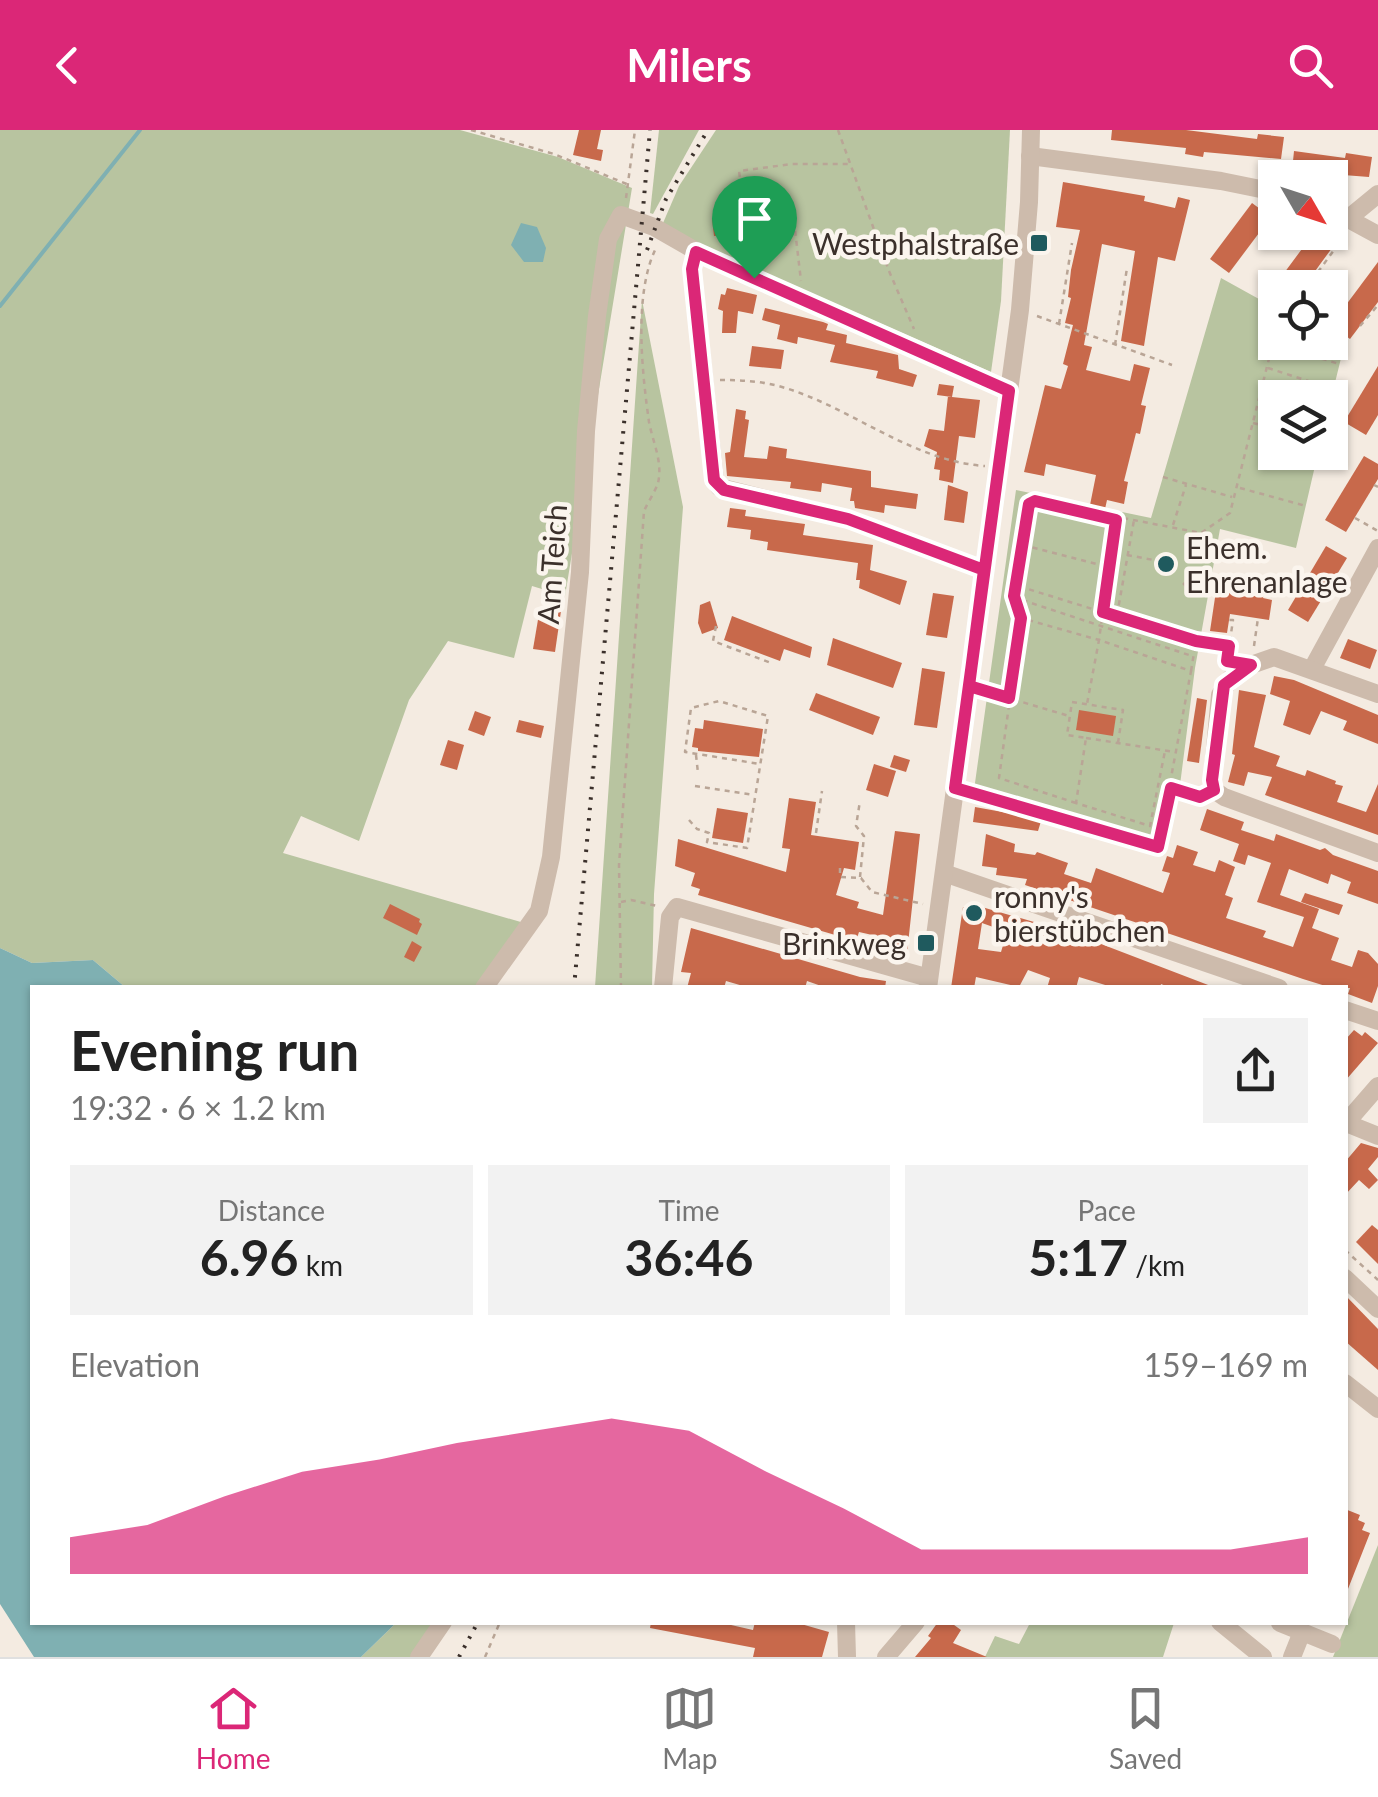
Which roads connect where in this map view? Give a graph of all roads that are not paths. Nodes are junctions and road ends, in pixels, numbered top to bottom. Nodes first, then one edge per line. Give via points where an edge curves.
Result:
1 (1031, 130) edge
2 (1030, 156) junction
3 (1258, 189) edge
4 (1378, 194) edge
5 (1348, 217) edge
6 (1353, 219) junction
7 (1378, 235) edge
8 (696, 252) junction
9 (1009, 391) junction
10 (1378, 548) edge
11 (984, 570) junction
12 (1312, 668) junction
13 (1378, 694) edge
14 (1378, 853) edge
15 (944, 873) junction
16 (929, 983) edge
17 (486, 985) edge
18 (663, 985) edge
19 (1269, 985) edge
20 (1348, 1011) edge
21 (1378, 1022) edge
22 (1378, 1086) edge
23 (1348, 1121) edge
24 (1348, 1125) edge
25 (1378, 1136) edge
26 (1348, 1281) edge
27 (1378, 1309) edge
28 (1348, 1384) edge
29 (1378, 1409) edge
30 (441, 1625) edge
31 (846, 1625) edge
32 (913, 1625) edge
33 (1224, 1625) edge
34 (1283, 1625) edge
35 (1302, 1632) junction
36 (1332, 1644) dead end
37 (418, 1657) edge
38 (847, 1657) edge
39 (886, 1657) edge
40 (1262, 1657) edge
41 (1292, 1657) edge

1 - 2 street
2 - 3 street
2 - 9 street
4 - 6 street
5 - 6 street
6 - 7 street
8 - 9 street
8 - 11 street via 692,269 719,486 848,519
8 - 17 street, Am Teich via 621,215 608,238 551,857 539,911
9 - 11 street
10 - 12 street
11 - 15 street
12 - 13 street
12 - 14 street via 1280,657 1251,665 1224,685 1213,785 1224,797
15 - 16 street
15 - 19 street
16 - 18 street via 681,907 672,910
20 - 21 street
22 - 23 street
24 - 25 street
26 - 27 street
28 - 29 street
30 - 37 street
31 - 38 street
32 - 39 street
33 - 40 street
34 - 35 street
35 - 36 street
35 - 41 street

